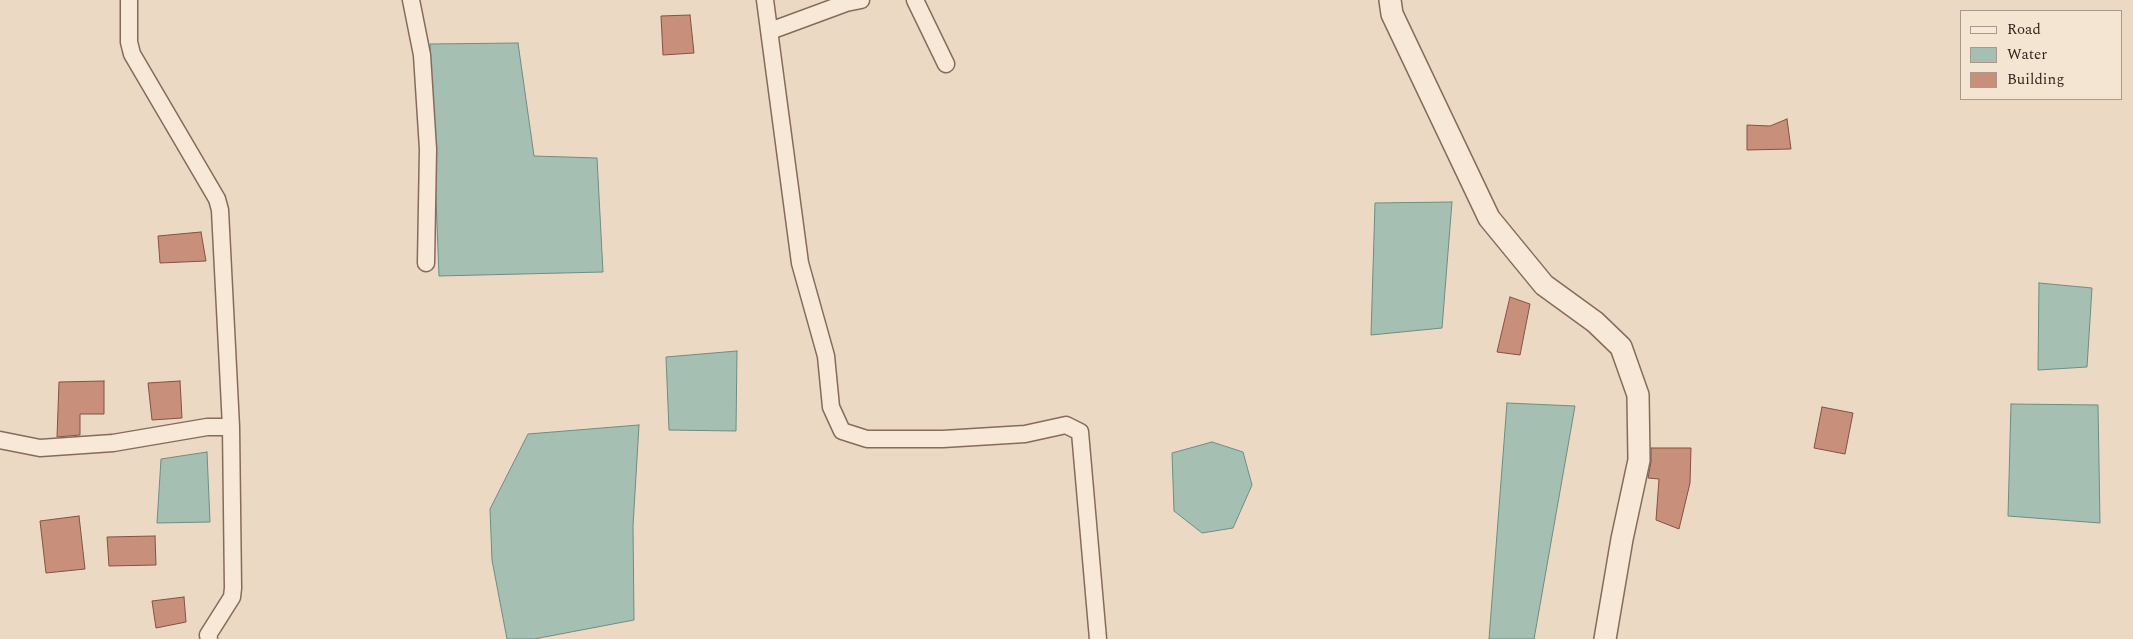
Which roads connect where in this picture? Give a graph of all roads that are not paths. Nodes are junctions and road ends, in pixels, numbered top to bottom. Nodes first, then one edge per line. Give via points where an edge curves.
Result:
1 (129, 0) edge
2 (411, 0) edge
3 (765, 0) edge
4 (861, 0) edge
5 (915, 0) edge
6 (1390, 0) edge
7 (770, 31) junction
8 (946, 64) dead end
9 (426, 263) dead end
10 (231, 427) junction
11 (0, 440) edge
12 (209, 639) edge
13 (1098, 639) edge
14 (1605, 639) edge

1 - 10 street via 132,54 217,199 220,210
2 - 9 street via 422,55 428,149
3 - 7 street
4 - 7 street
5 - 8 street
6 - 14 street via 1392,14 1489,218 1544,285 1595,322 1621,347 1638,395 1639,460
7 - 13 street via 800,263 826,356 831,407 842,431 867,439 1025,434 1066,425 1080,432
10 - 11 street via 207,427 113,443 40,448
10 - 12 street via 233,588 232,597 208,634

